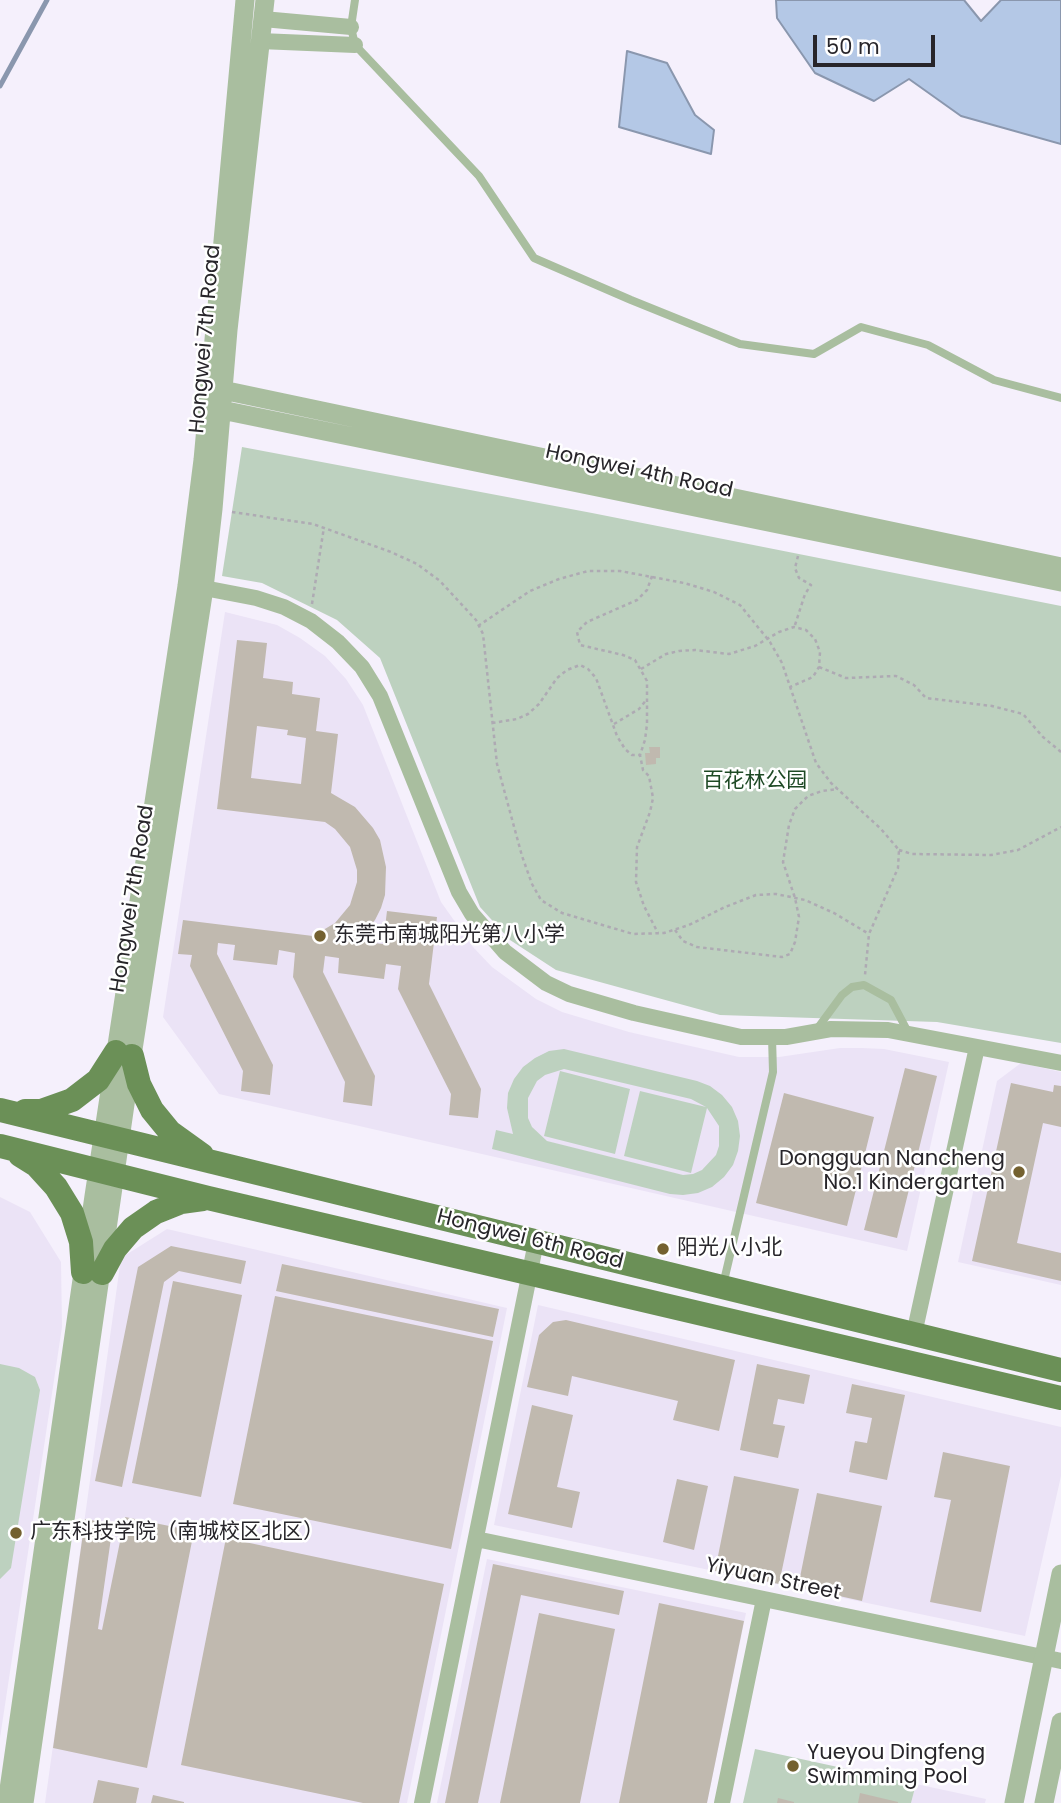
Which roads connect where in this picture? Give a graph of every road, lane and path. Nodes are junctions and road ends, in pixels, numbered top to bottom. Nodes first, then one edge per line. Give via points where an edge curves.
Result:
1 (245, 0) edge
2 (355, 0) edge
3 (264, 9) edge
4 (351, 27) junction
5 (260, 41) junction
6 (355, 46) junction
7 (1061, 398) edge
8 (216, 399) junction
9 (213, 509) junction
10 (324, 527) junction
11 (798, 556) dead end
12 (1061, 567) edge
13 (652, 576) junction
14 (1061, 582) edge
15 (204, 588) junction
16 (311, 621) junction
17 (478, 626) junction
18 (794, 626) junction
19 (768, 639) junction
20 (819, 667) junction
21 (641, 669) junction
22 (790, 687) junction
23 (647, 699) junction
24 (492, 723) junction
25 (614, 724) junction
26 (1061, 752) edge
27 (640, 755) junction
28 (838, 789) junction
29 (1061, 827) edge
30 (899, 850) junction
31 (796, 898) junction
32 (675, 930) junction
33 (658, 933) junction
34 (869, 934) junction
35 (864, 985) junction
36 (814, 1032) junction
37 (909, 1034) junction
38 (772, 1037) junction
39 (977, 1046) junction
40 (124, 1054) junction
41 (1061, 1063) edge
42 (4, 1111) edge
43 (113, 1138) junction
44 (5, 1147) edge
45 (218, 1163) junction
46 (107, 1172) junction
47 (208, 1198) junction
48 (536, 1242) junction
49 (92, 1272) junction
50 (530, 1273) junction
51 (722, 1288) junction
52 (914, 1334) junction
53 (1061, 1370) edge
54 (1061, 1398) edge
55 (476, 1539) junction
56 (1061, 1574) edge
57 (764, 1599) junction
58 (1052, 1659) edge
59 (1061, 1722) edge
60 (7, 1803) edge
61 (24, 1803) edge
62 (422, 1803) edge
63 (722, 1803) edge
64 (1014, 1803) edge
65 (1044, 1803) edge

1 - 8 street, Hongwei 7th Road
2 - 4 lane
3 - 4 street
3 - 5 street, Hongwei 7th Road
4 - 6 lane
5 - 6 street
5 - 8 street, Hongwei 7th Road
6 - 7 lane via 479,176 534,258 740,344 814,354 861,327 928,345 994,380
8 - 9 street, Hongwei 7th Road
8 - 12 street, Hongwei 4th Road
8 - 14 street, Hongwei 4th Road
8 - 40 street, Hongwei 7th Road
9 - 10 path
9 - 15 street, Hongwei 7th Road
10 - 16 path
10 - 17 path via 417,564 440,581
11 - 18 path via 795,568 799,578 811,585
13 - 17 path via 588,571 559,579 530,591
13 - 19 path via 714,592 740,605
13 - 21 path via 637,600 587,622 576,632 580,645 623,655
15 - 16 street via 256,598
15 - 40 street, Hongwei 7th Road
16 - 38 street via 354,658 380,696 458,892 505,952 569,994 741,1037
17 - 24 path via 483,634
18 - 19 path
18 - 20 path via 815,639
19 - 21 path via 729,654 679,651
19 - 22 path
20 - 22 path via 813,677
20 - 26 path via 846,678 896,676 926,698 1023,713
21 - 23 path via 647,681
22 - 28 path via 816,763
23 - 25 path
23 - 27 path
24 - 25 path via 528,714 557,678 580,665 596,678
24 - 33 path via 504,792 522,856 541,900 562,913 604,927 633,934
25 - 27 path via 625,749
27 - 33 path via 653,797 637,847 636,882
28 - 30 path
28 - 31 path via 808,796 795,809 783,862
29 - 30 path via 1018,850 991,855
30 - 34 path via 898,868
31 - 32 path via 756,895
31 - 32 path via 795,942 790,954 782,957 697,947 683,941
31 - 34 path
32 - 33 path
34 - 35 path
35 - 36 lane via 842,995
35 - 37 lane via 891,1000
36 - 37 street via 888,1030
36 - 38 street
37 - 39 street
38 - 51 lane via 773,1072
39 - 41 street
39 - 52 street
40 - 42 main road via 72,1100 41,1111
40 - 43 street, Hongwei 7th Road
40 - 45 main road via 164,1125 192,1150
42 - 43 main road, Hongwei 6th Road
43 - 45 main road, Hongwei 6th Road
43 - 46 street, Hongwei 7th Road
44 - 46 main road, Hongwei 6th Road
44 - 49 main road via 36,1165 50,1180 72,1213
45 - 48 main road, Hongwei 6th Road
46 - 47 main road, Hongwei 6th Road
46 - 49 street, Hongwei 7th Road
47 - 49 main road via 156,1212 133,1228
47 - 50 main road, Hongwei 6th Road
48 - 50 street
48 - 51 main road, Hongwei 6th Road
49 - 60 street, Hongwei 7th Road
49 - 61 street, Hongwei 7th Road
50 - 54 main road, Hongwei 6th Road
50 - 55 street
51 - 52 main road, Hongwei 6th Road
52 - 53 main road, Hongwei 6th Road
55 - 57 street, Yiyuan Street
55 - 62 street
56 - 58 street
57 - 58 street, Yiyuan Street
57 - 63 street
58 - 64 street
59 - 65 street

